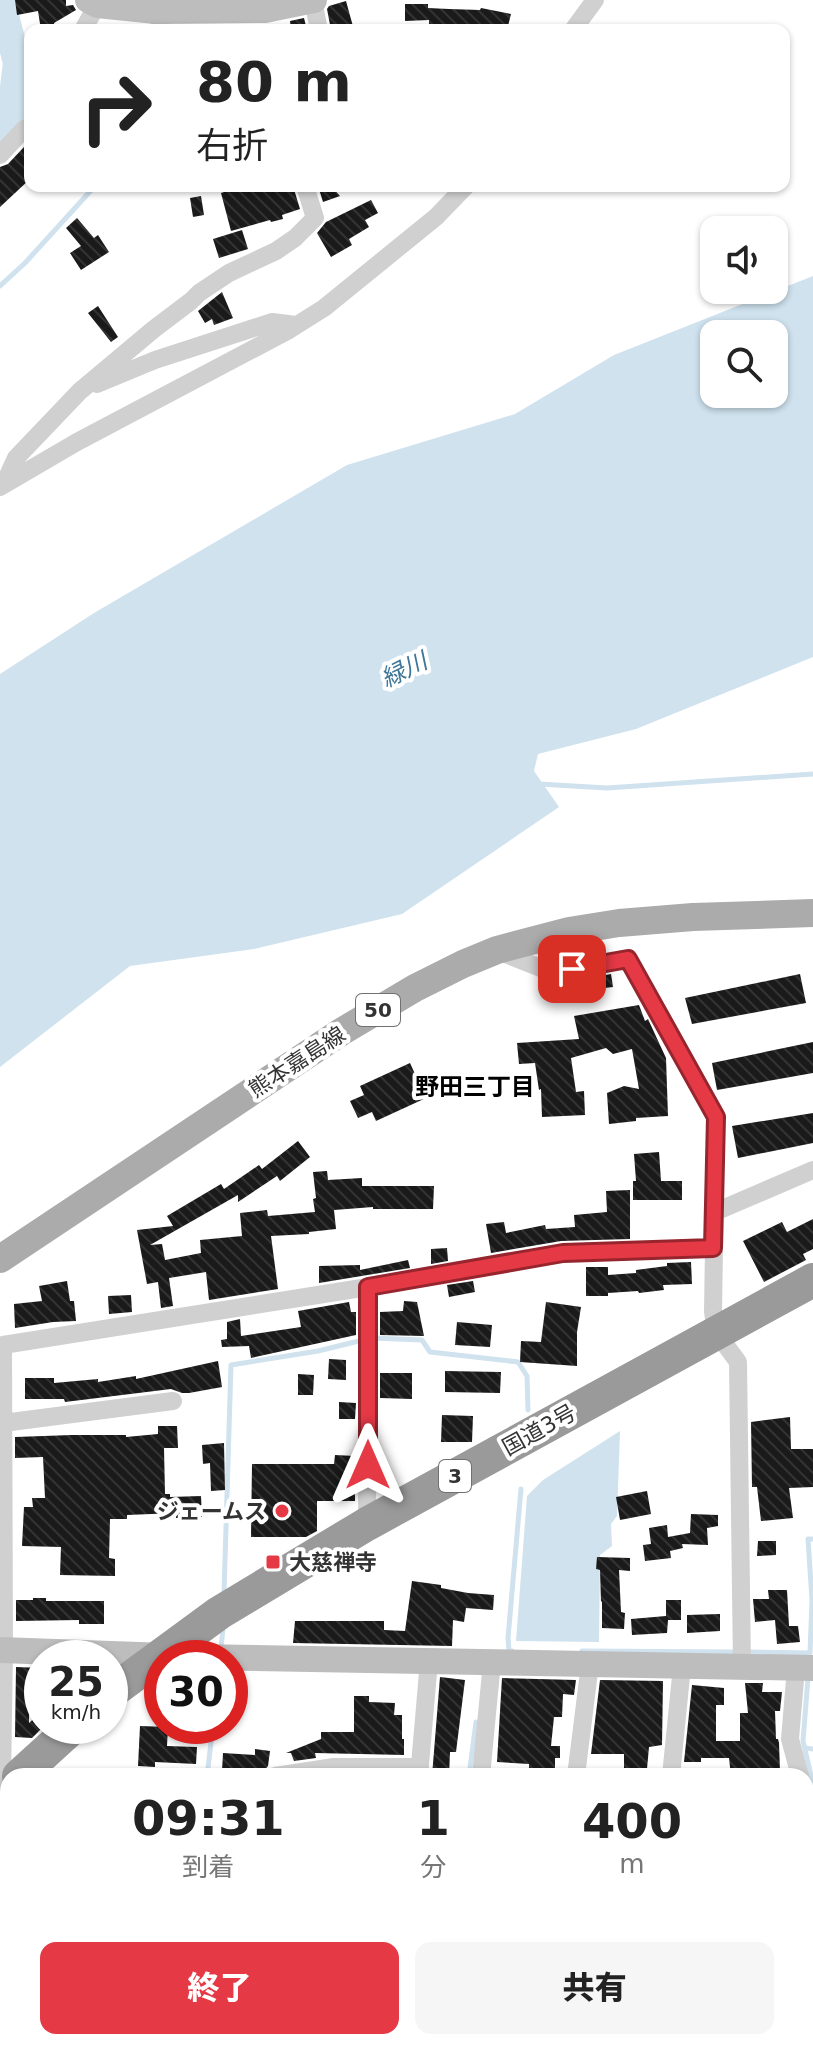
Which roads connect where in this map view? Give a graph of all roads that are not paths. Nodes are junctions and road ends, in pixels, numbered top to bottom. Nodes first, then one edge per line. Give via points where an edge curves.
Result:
1 (313, 0) edge
2 (595, 0) edge
3 (93, 2) edge
4 (159, 20) edge
5 (85, 24) edge
6 (318, 24) edge
7 (577, 24) edge
8 (24, 129) edge
9 (0, 155) edge
10 (307, 192) edge
11 (460, 192) edge
12 (296, 325) junction
13 (80, 391) junction
14 (2, 486) edge
15 (813, 913) edge
16 (497, 950) junction
17 (813, 1170) edge
18 (715, 1212) junction
19 (713, 1248) junction
20 (0, 1259) edge
21 (813, 1280) edge
22 (368, 1287) junction
23 (813, 1303) edge
24 (722, 1340) junction
25 (173, 1401) dead end
26 (3, 1423) junction
27 (367, 1524) junction
28 (2, 1557) edge
29 (191, 1640) edge
30 (222, 1640) edge
31 (2, 1650) edge
32 (248, 1659) edge
33 (429, 1661) junction
34 (492, 1662) junction
35 (590, 1664) junction
36 (682, 1666) junction
37 (144, 1667) edge
38 (742, 1667) junction
39 (805, 1668) edge
40 (144, 1686) edge
41 (128, 1701) edge
42 (54, 1744) edge
43 (83, 1744) edge
44 (2, 1768) edge
45 (28, 1768) edge
46 (59, 1768) edge
47 (420, 1768) edge
48 (482, 1768) edge
49 (577, 1768) edge
50 (672, 1768) edge
51 (798, 1768) edge

1 - 4 street
1 - 6 street
2 - 7 street
3 - 4 street
3 - 5 street
8 - 9 street
10 - 13 street via 315,218 295,238 199,293
11 - 12 street via 324,308
12 - 13 street via 272,322
12 - 14 street
13 - 14 street via 16,458
15 - 16 main road, 熊本嘉島線 / 50 via 619,923
16 - 18 street via 553,973 628,959 716,1117
16 - 20 main road, 熊本嘉島線 / 50 via 415,988 341,1032
17 - 18 street
18 - 19 street
19 - 22 street via 563,1253
19 - 24 street via 713,1312
21 - 24 highway, 国道3号 / 3
22 - 26 street via 3,1345
22 - 27 street
23 - 24 highway, 国道3号 / 3
24 - 27 highway, 国道3号 / 3
24 - 30 highway, 国道3号 / 3
24 - 38 street via 738,1362
25 - 26 street
26 - 28 street
27 - 29 highway, 国道3号 / 3 via 219,1613
28 - 31 street
31 - 37 street
31 - 44 street
32 - 33 street
33 - 34 street
33 - 47 street
34 - 35 street
34 - 48 street
35 - 36 street
35 - 49 street
36 - 38 street
36 - 50 street
38 - 39 street
39 - 51 street via 790,1739
40 - 41 highway, 国道3号 / 3
42 - 45 highway
43 - 46 highway

